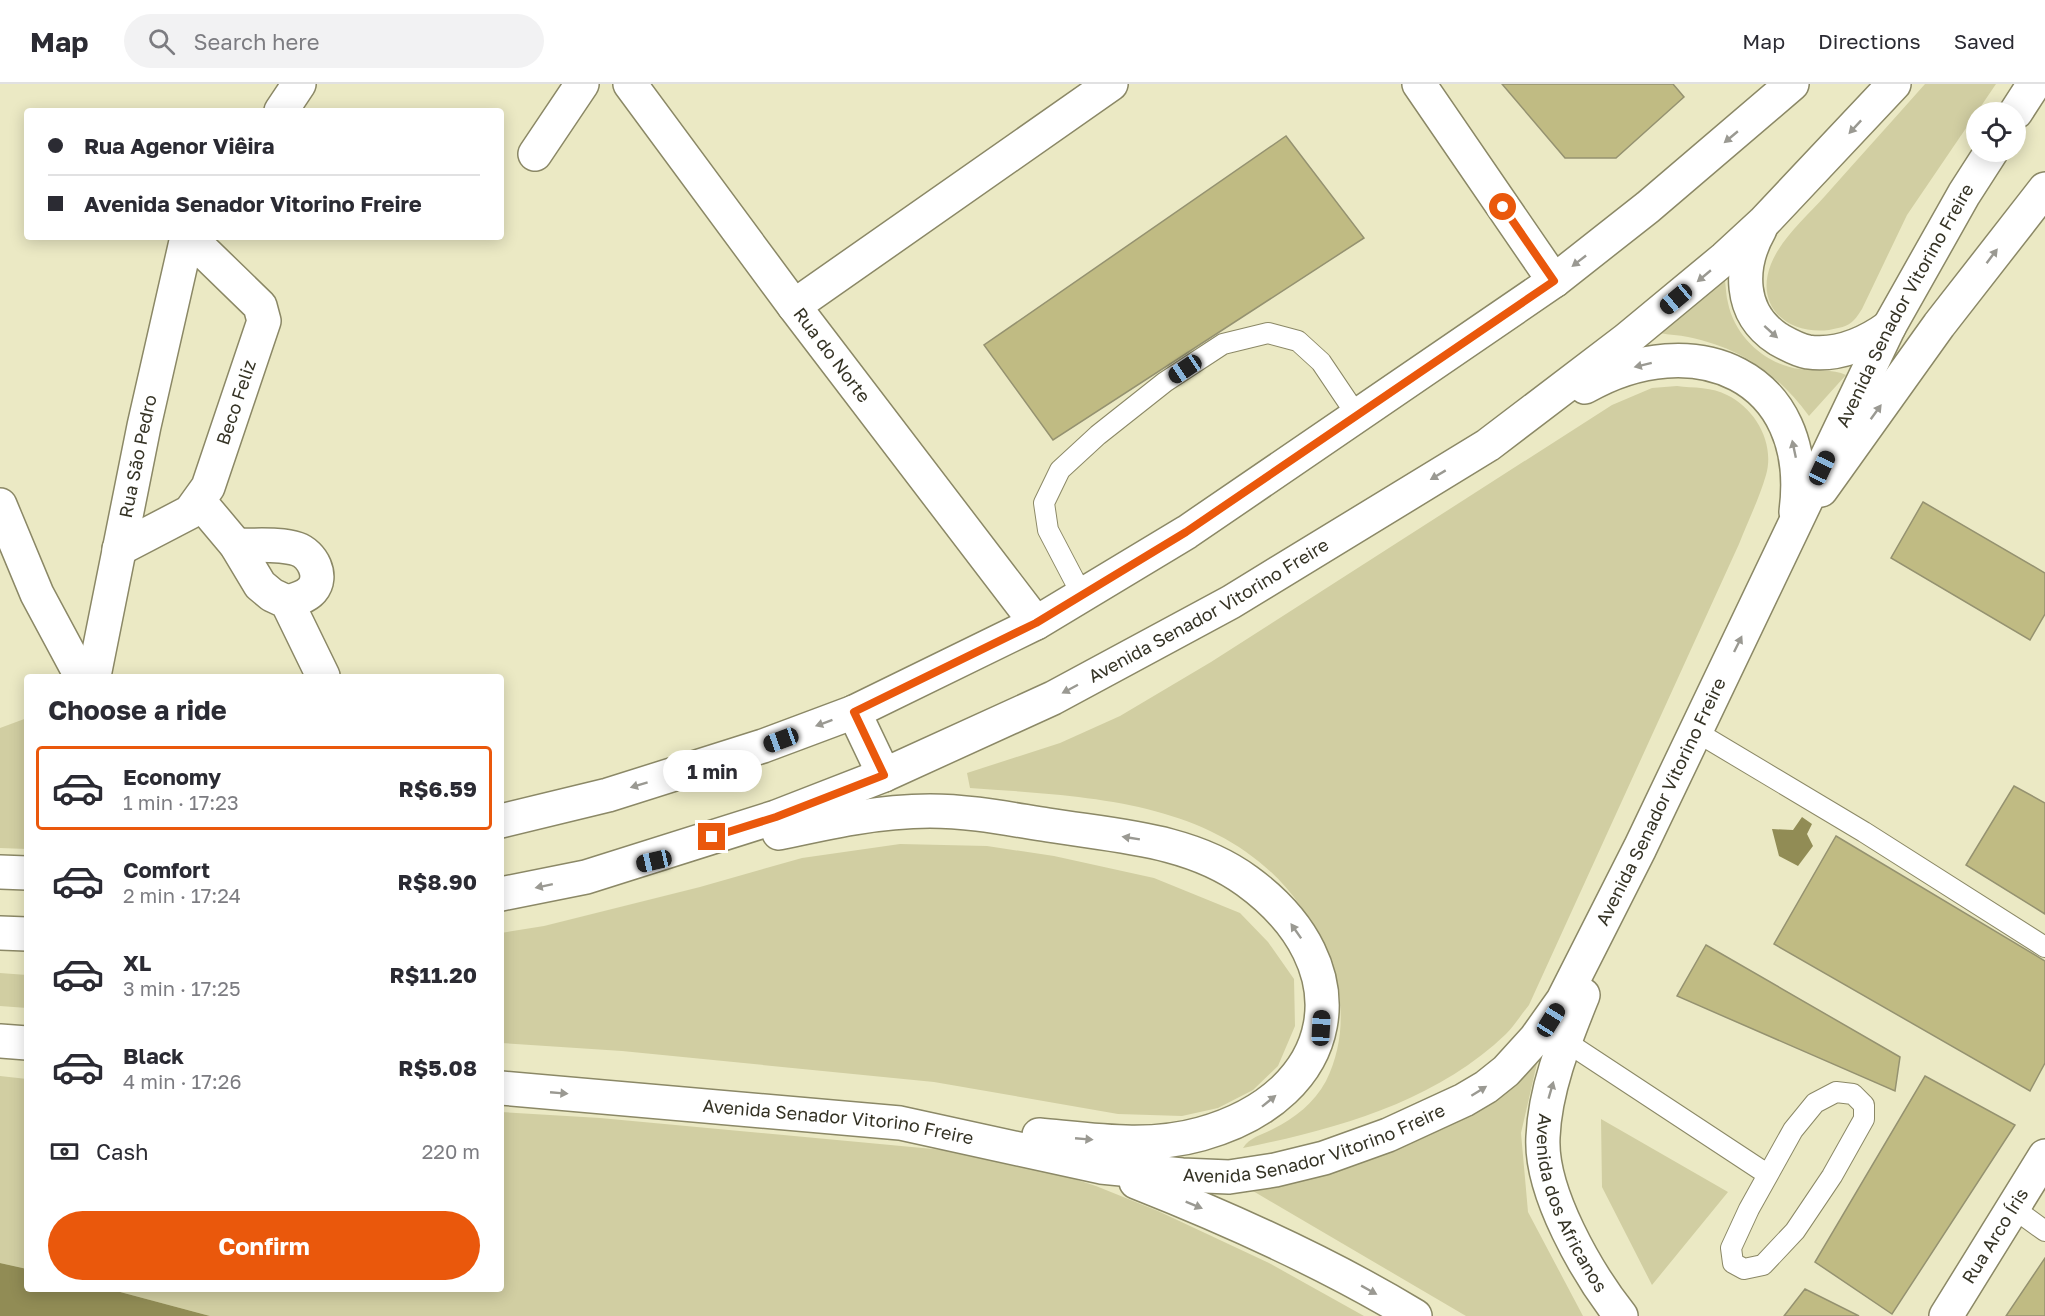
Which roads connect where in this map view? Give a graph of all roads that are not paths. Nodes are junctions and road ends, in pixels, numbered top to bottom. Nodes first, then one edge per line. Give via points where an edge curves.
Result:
1 (299, 84) edge
2 (582, 84) edge
3 (630, 84) edge
4 (1111, 84) edge
5 (1419, 84) edge
6 (1792, 84) edge
7 (1894, 84) edge
8 (2034, 84) edge
9 (2022, 102) edge
10 (283, 108) edge
11 (534, 154) dead end
12 (1985, 162) edge
13 (2045, 189) edge
14 (1763, 223) junction
15 (187, 240) edge
16 (191, 240) edge
17 (1554, 281) junction
18 (794, 306) junction
19 (1889, 327) junction
20 (1356, 414) junction
21 (1488, 445) junction
22 (199, 501) junction
23 (0, 505) edge
24 (1793, 528) junction
25 (236, 546) junction
26 (119, 549) junction
27 (1082, 596) junction
28 (287, 602) junction
29 (1036, 623) junction
30 (80, 674) edge
31 (94, 674) edge
32 (323, 674) edge
33 (854, 712) junction
34 (1695, 731) junction
35 (884, 775) junction
36 (504, 820) edge
37 (1640, 848) junction
38 (0, 872) edge
39 (24, 873) edge
40 (586, 877) junction
41 (504, 893) edge
42 (0, 933) edge
43 (24, 934) edge
44 (2045, 947) edge
45 (0, 1041) edge
46 (1565, 1041) junction
47 (24, 1043) edge
48 (504, 1088) edge
49 (900, 1123) junction
50 (2045, 1156) edge
51 (1101, 1167) junction
52 (1767, 1174) junction
53 (2013, 1209) junction
54 (2045, 1231) edge
55 (1415, 1316) edge
56 (1621, 1316) edge
57 (1946, 1316) edge

1 - 10 main road
2 - 11 main road
3 - 18 main road, Rua do Norte
4 - 18 main road
5 - 17 main road
6 -> 17 main road
7 -> 14 main road, Avenida Senador Vitorino Freire
8 - 9 main road
12 - 19 main road, Avenida Senador Vitorino Freire
24 -> 13 main road, Avenida Senador Vitorino Freire via 1939,325
14 -> 19 main road via 1749,252 1745,280 1749,302 1772,335 1805,352 1824,353 1861,345
14 -> 21 main road, Avenida Senador Vitorino Freire via 1626,340
15 - 26 main road, Rua São Pedro
16 - 22 main road, Beco Feliz via 260,306 264,321 208,487
17 - 20 main road
18 - 29 main road, Rua do Norte
19 - 24 main road, Avenida Senador Vitorino Freire
20 - 27 main road via 1186,532
20 - 27 lane via 1321,362 1298,341 1268,333 1223,344 1185,369 1098,435 1060,470 1044,503 1048,530
24 -> 21 main road via 1799,489 1789,428 1766,394 1749,379 1727,369 1678,361 1650,363 1618,372 1588,385
21 -> 35 main road, Avenida Senador Vitorino Freire via 1231,602 1053,698
22 - 25 main road
22 - 26 main road, Beco Feliz via 190,512
23 - 30 main road via 37,594
34 -> 24 main road, Avenida Senador Vitorino Freire
25 - 28 main road via 260,585
25 - 28 main road via 295,548 307,553 317,576 313,589
26 - 31 main road, Rua São Pedro
27 - 29 main road
28 - 32 main road
29 - 33 main road
33 - 35 main road
33 -> 36 main road via 608,795
34 - 37 main road, Avenida Senador Vitorino Freire
34 - 44 lane
35 - 40 main road, Avenida Senador Vitorino Freire via 776,817
37 - 46 main road, Avenida dos Africanos
51 -> 37 main road, Avenida Senador Vitorino Freire via 1229,1177 1275,1170 1324,1158 1388,1135 1486,1087 1522,1055 1551,1020
38 - 39 main road
40 -> 41 main road, Avenida Senador Vitorino Freire
49 -> 40 main road via 1130,1144 1199,1135 1229,1125 1261,1108 1287,1087 1314,1051 1322,1006 1310,954 1278,908 1246,880 1207,859 1149,841 972,813 931,811 854,817
42 - 43 main road
45 - 47 main road
46 - 52 lane
56 -> 46 main road, Avenida dos Africanos via 1568,1231 1545,1163 1545,1108
48 -> 49 main road, Avenida Senador Vitorino Freire
49 - 51 main road, Avenida Senador Vitorino Freire
50 - 53 main road, Rua Arco Íris
51 -> 55 main road via 1299,1251
52 - 52 lane via 1731,1248 1733,1263 1744,1269 1763,1265 1795,1231 1864,1119 1864,1105 1852,1094 1836,1092 1815,1103 1793,1130
53 - 54 lane
53 - 57 main road, Rua Arco Íris

